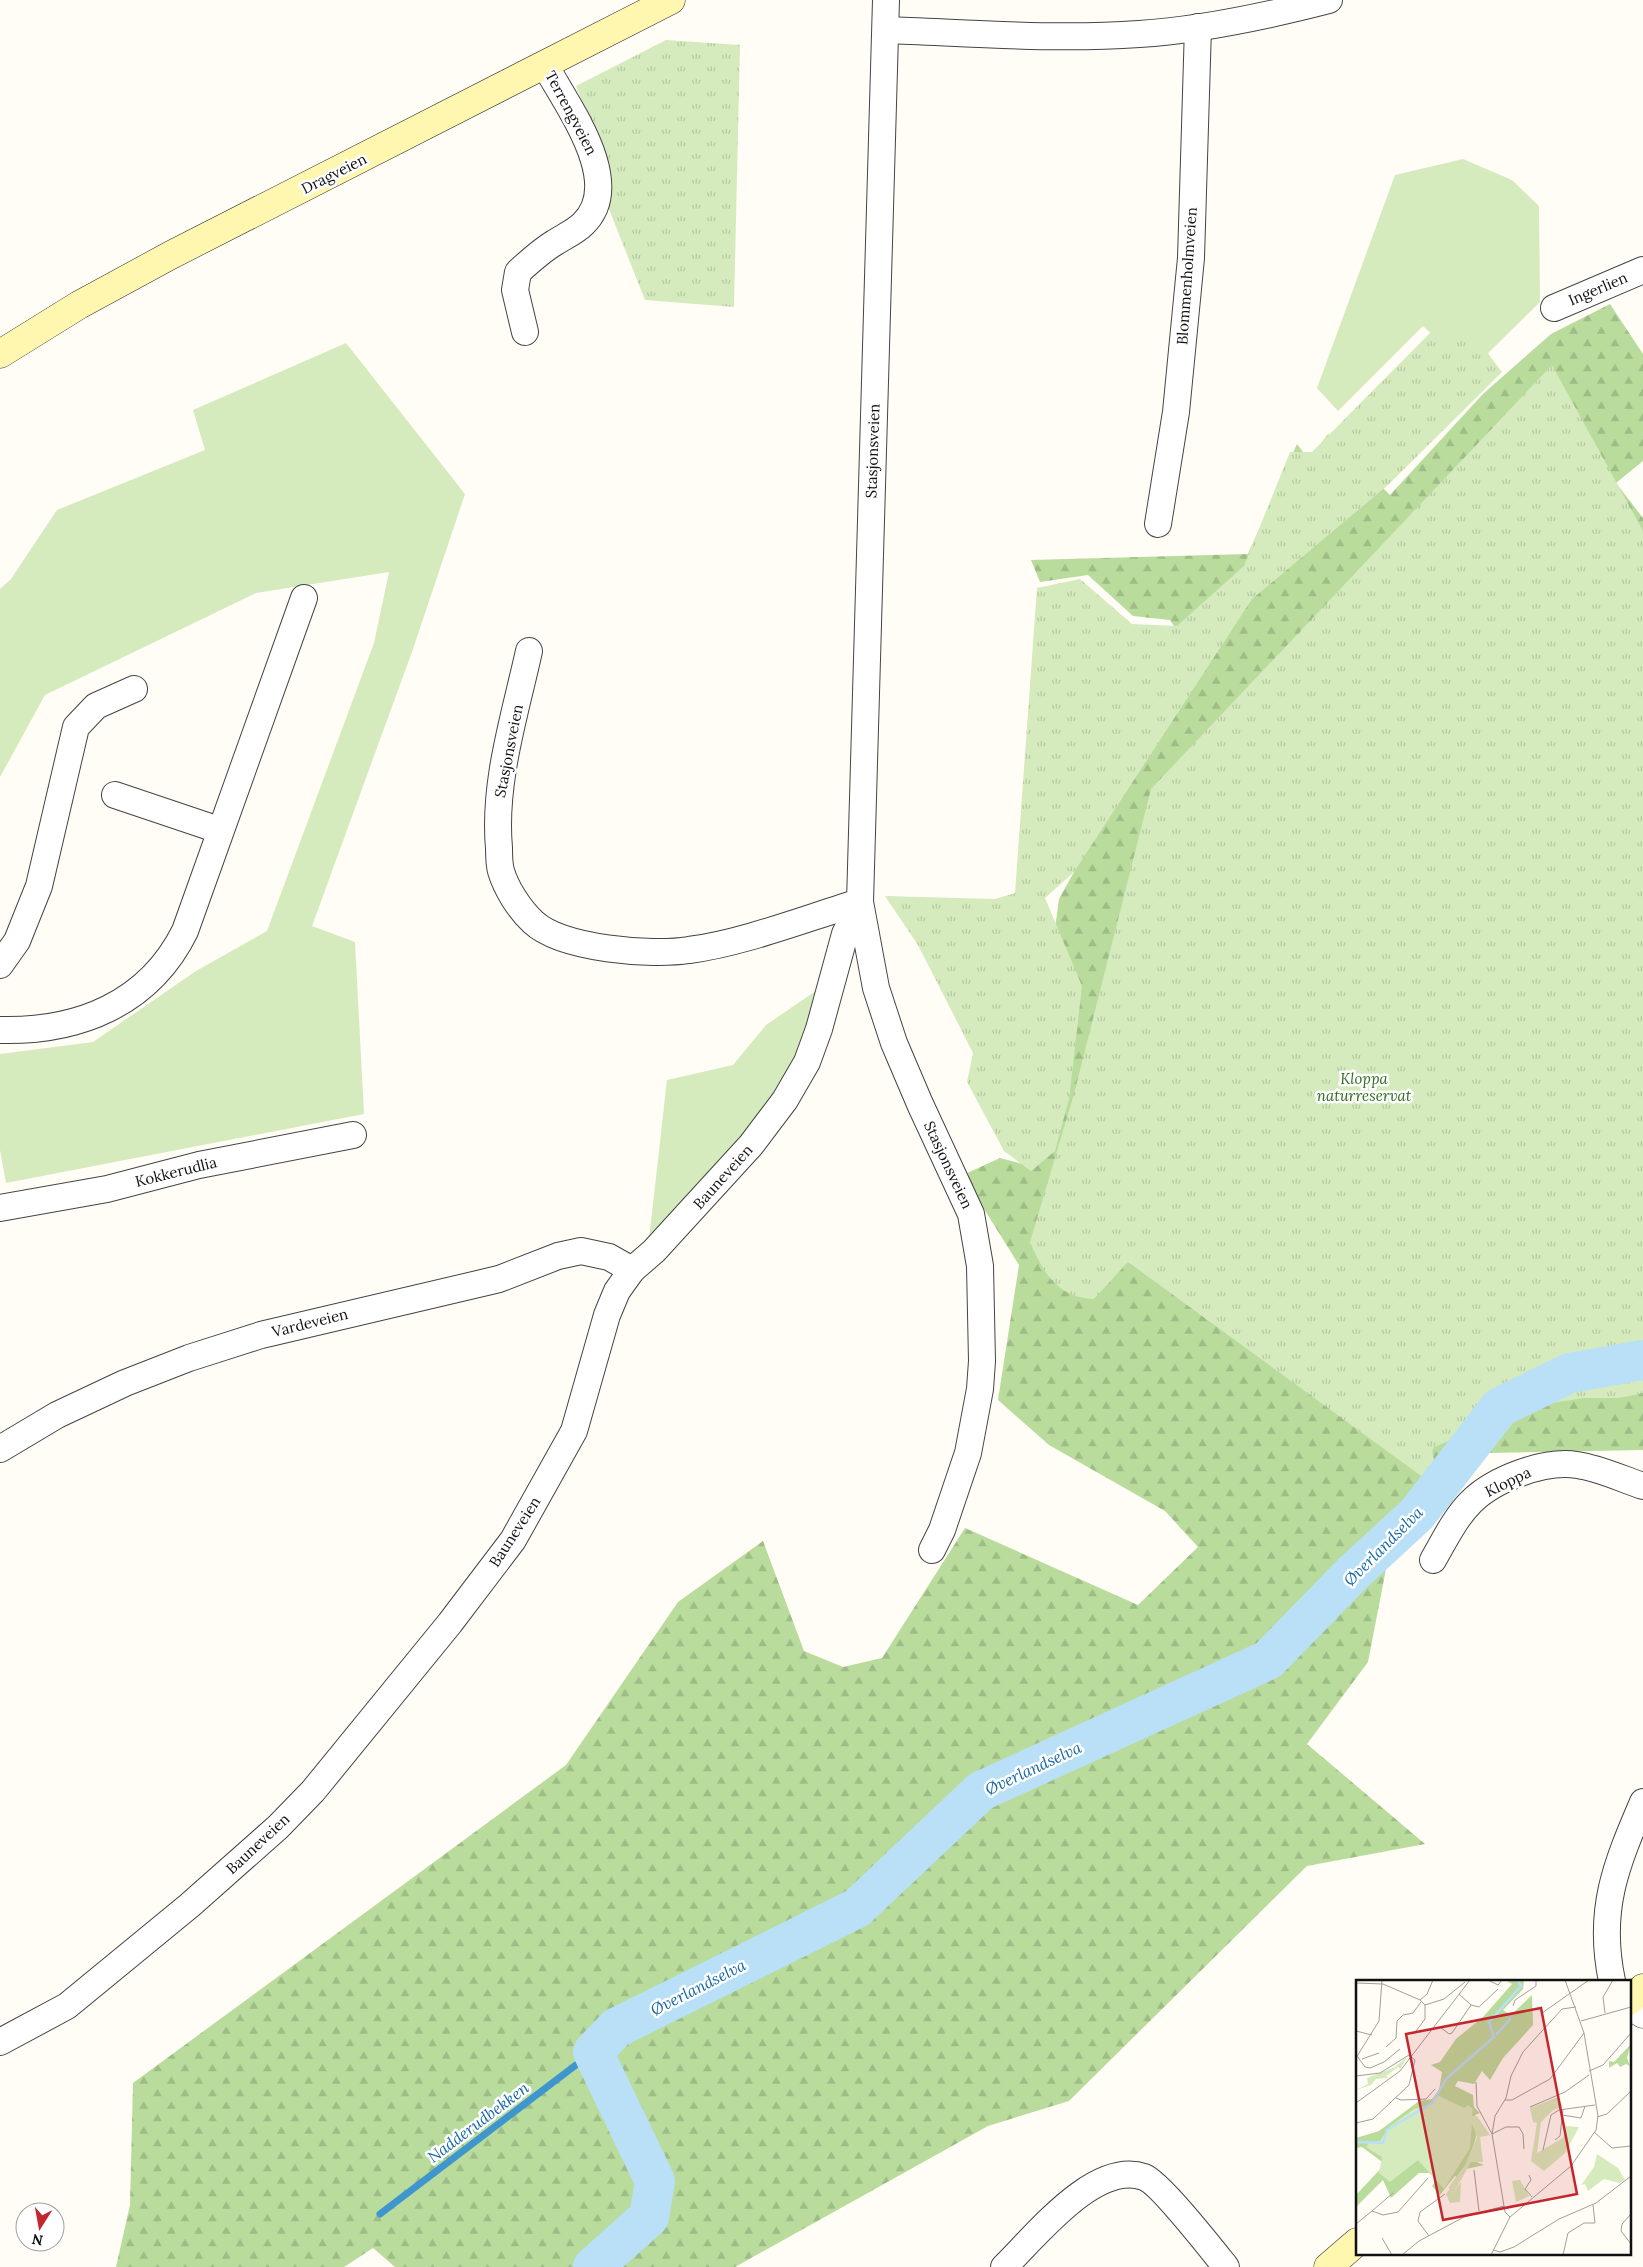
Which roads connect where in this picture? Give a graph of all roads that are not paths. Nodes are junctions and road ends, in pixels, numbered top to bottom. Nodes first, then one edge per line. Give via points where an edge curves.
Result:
1 (671, 0) edge
2 (886, 0) edge
3 (1329, 0) edge
4 (1198, 27) junction
5 (886, 30) junction
6 (545, 65) junction
7 (1643, 270) edge
8 (1554, 308) dead end
9 (526, 332) dead end
10 (0, 354) edge
11 (1158, 524) dead end
12 (304, 598) dead end
13 (530, 651) dead end
14 (134, 689) dead end
15 (114, 796) dead end
16 (219, 830) junction
17 (860, 902) junction
18 (2, 960) edge
19 (0, 1030) edge
20 (353, 1135) dead end
21 (0, 1208) edge
22 (632, 1270) junction
23 (0, 1449) edge
24 (1643, 1486) edge
25 (932, 1550) dead end
26 (1433, 1560) dead end
27 (1643, 1802) edge
28 (1612, 1980) edge
29 (1643, 1988) edge
30 (1630, 2000) edge
31 (1630, 2006) edge
32 (1643, 2014) edge
33 (0, 2042) edge
34 (1356, 2243) edge
35 (1004, 2267) edge
36 (1226, 2267) edge
37 (1328, 2267) edge

1 - 6 main road, Dragveien
2 - 5 street, Stasjonsveien
3 - 4 street
4 - 5 street via 1140,34 1064,37
4 - 11 street, Blommenholmveien via 1191,258 1176,412
5 - 17 street, Stasjonsveien
6 - 9 street, Terrengveien via 595,156 599,180 596,206 583,224 551,244 518,272 515,290
6 - 10 main road, Dragveien via 171,255 79,304
7 - 8 street, Ingerlien
12 - 16 street
13 - 17 street, Stasjonsveien via 501,778 497,829 501,870 512,895 533,922 577,943 648,952 690,950
14 - 18 street via 96,706 76,727 39,886 17,941
15 - 16 street
16 - 19 street via 185,931 174,953 154,976 133,995 77,1022 52,1028
17 - 22 street, Bauneveien via 845,934 807,1062 784,1100 708,1195
17 - 25 street, Stasjonsveien via 876,988 894,1043 971,1214 980,1266 980,1389 968,1454
20 - 21 street, Kokkerudlia via 199,1165 107,1189
22 - 23 street, Vardeveien via 609,1257 581,1251 481,1284 261,1336 189,1358 125,1383 57,1415
22 - 33 street, Bauneveien via 617,1291 607,1315 574,1431 513,1540 390,1699 307,1797 190,1905 67,2006
24 - 26 street, Kloppa via 1578,1465 1558,1464 1528,1470 1494,1486 1471,1502
27 - 28 street via 1622,1850 1607,1902 1605,1942
29 - 30 main road
31 - 32 street
34 - 37 main road
35 - 36 street via 1076,2197 1098,2182 1121,2173 1146,2177 1199,2232

